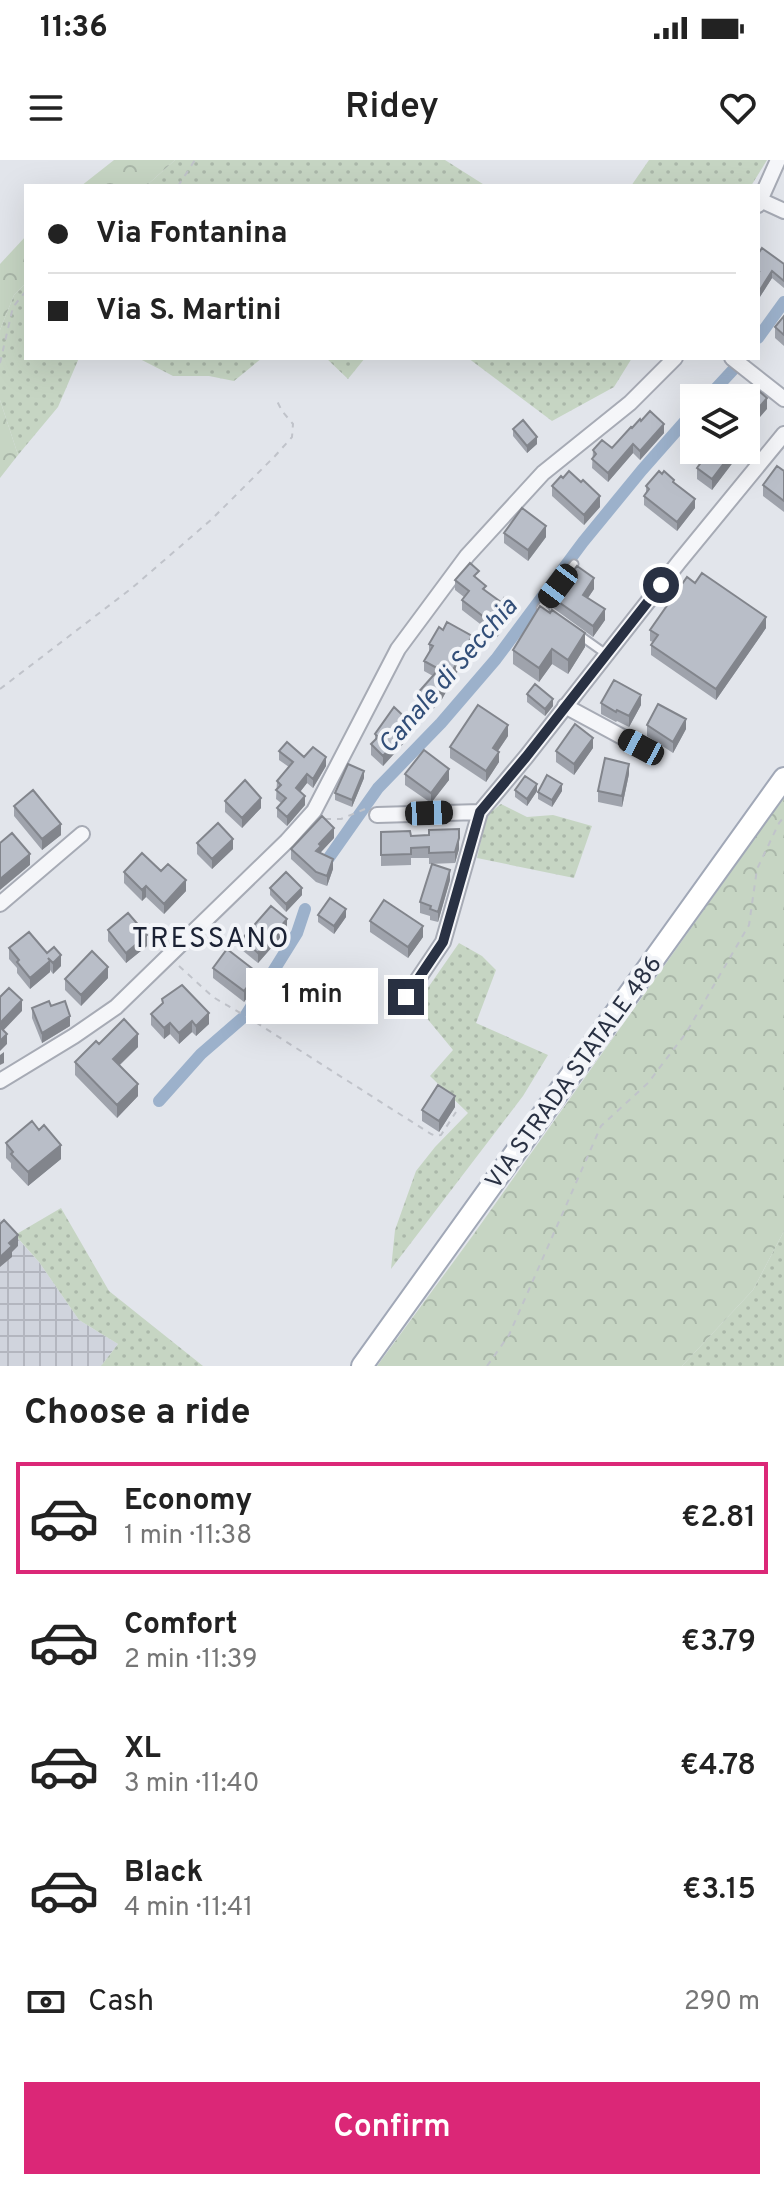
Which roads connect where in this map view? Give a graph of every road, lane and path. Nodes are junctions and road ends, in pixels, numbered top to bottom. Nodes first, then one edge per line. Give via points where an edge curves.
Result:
1 (195, 160) edge
2 (778, 160) edge
3 (179, 184) edge
4 (760, 200) edge
5 (760, 202) edge
6 (784, 211) edge
7 (24, 293) edge
8 (673, 360) edge
9 (738, 362) edge
10 (0, 363) edge
11 (276, 399) dead end
12 (784, 399) edge
13 (784, 434) edge
14 (574, 564) edge
15 (552, 616) edge
16 (575, 632) edge
17 (606, 654) junction
18 (0, 689) edge
19 (565, 706) junction
20 (641, 747) dead end
21 (784, 778) edge
22 (358, 810) dead end
23 (374, 811) joint
24 (480, 812) junction
25 (784, 817) edge
26 (82, 834) dead end
27 (0, 904) edge
28 (169, 957) junction
29 (406, 997) dead end
30 (0, 1081) edge
31 (456, 1112) dead end
32 (362, 1366) edge
33 (487, 1366) edge

1 - 3 path
2 - 4 street
5 - 6 street
7 - 10 path via 13,307
8 - 28 street via 630,403 543,473 467,556 398,649 314,811
9 - 12 street
11 - 18 path via 293,424 292,437 275,456 132,588
13 - 17 street
14 - 15 lane via 541,608
16 - 17 lane
17 - 19 street
19 - 20 street
19 - 24 street
21 - 32 main road, VIA STRADA STATALE 486
22 - 23 path
23 - 24 street
24 - 29 street via 443,942
25 - 33 path via 757,869 749,925 686,1033 648,1083 601,1126 509,1335
26 - 27 street
28 - 30 street via 116,1007
28 - 31 path via 213,997 431,1134 441,1135

